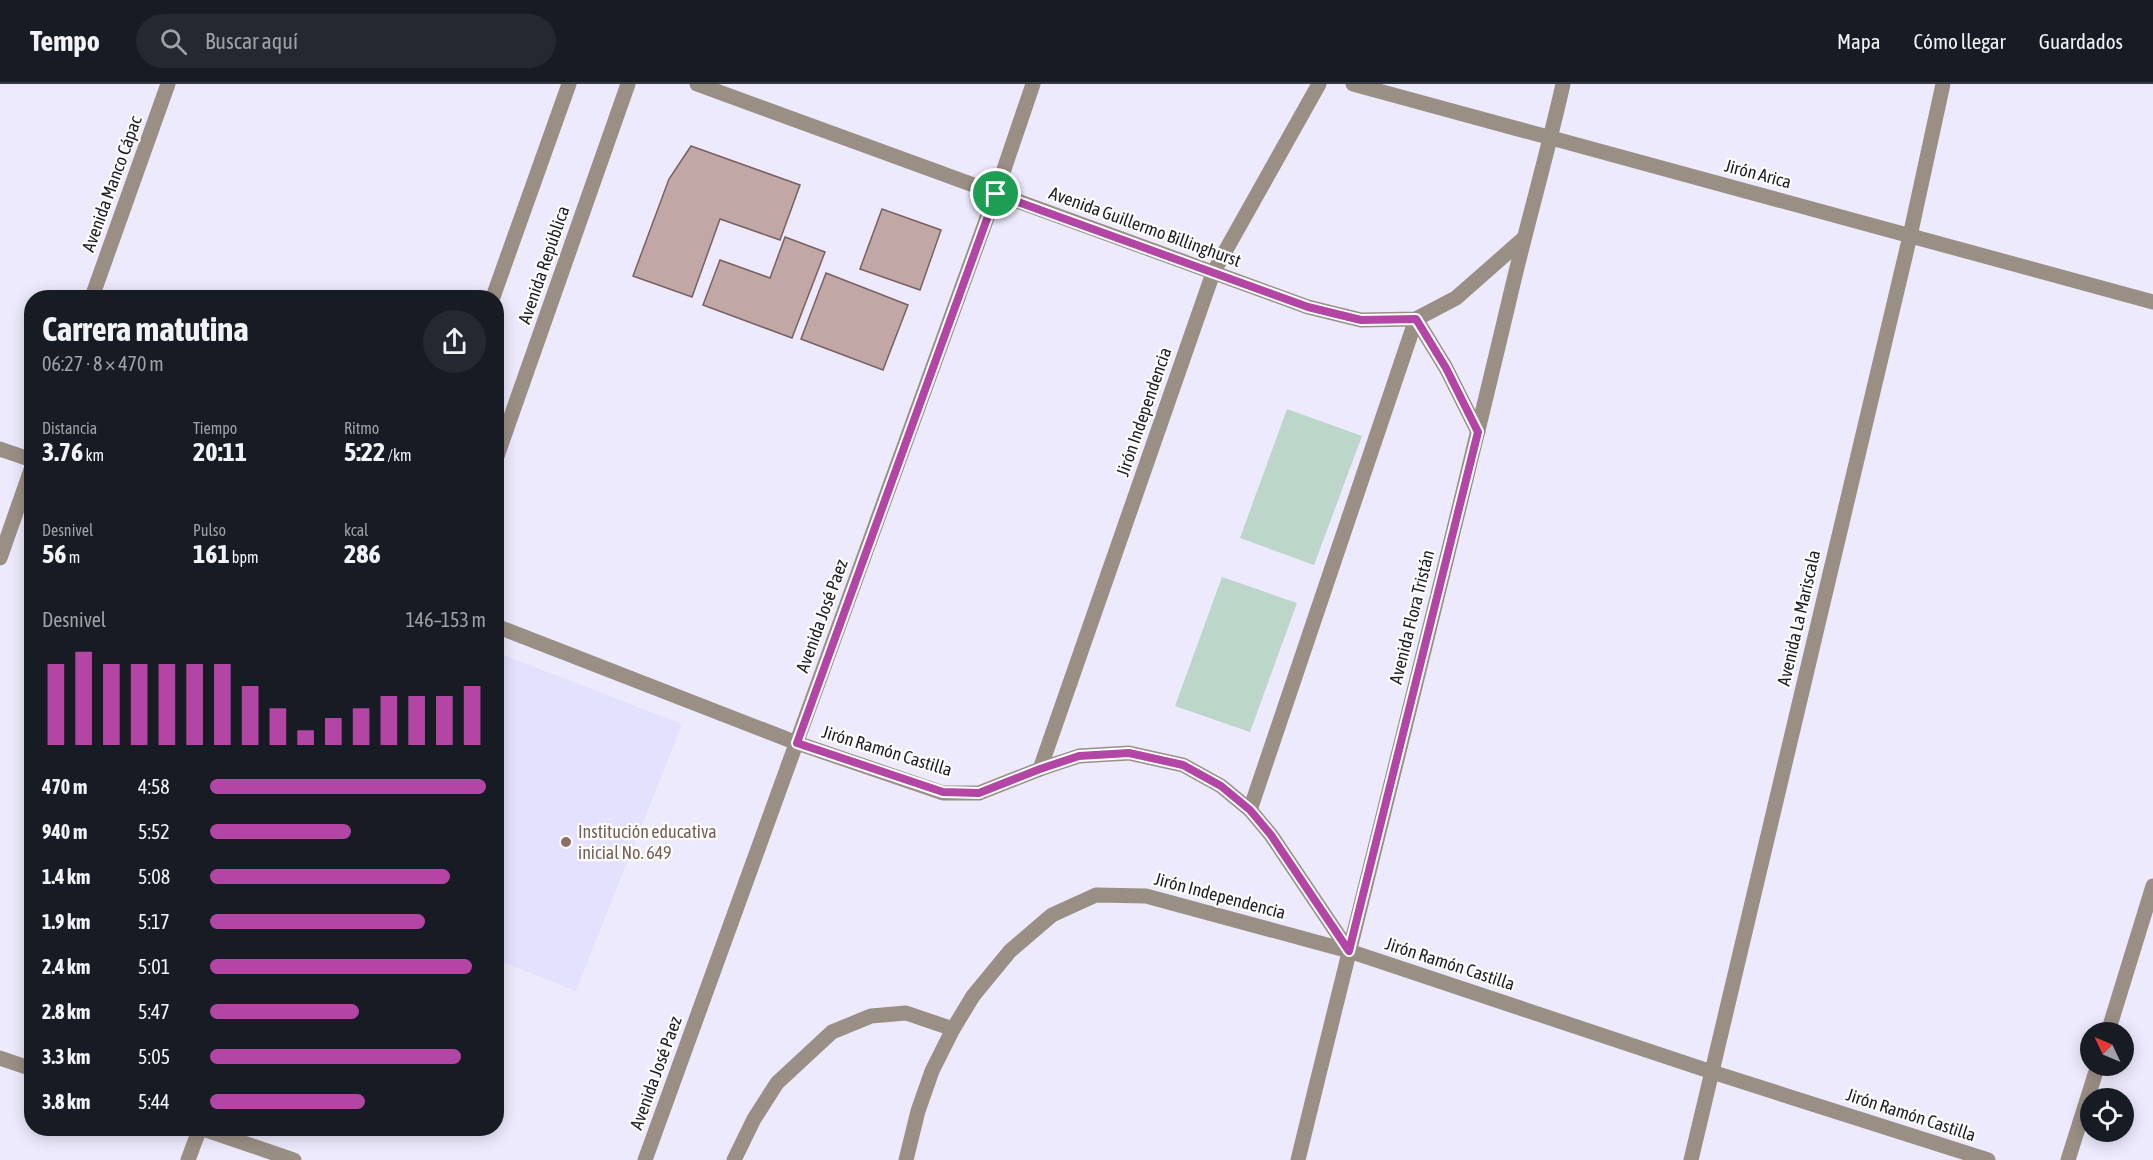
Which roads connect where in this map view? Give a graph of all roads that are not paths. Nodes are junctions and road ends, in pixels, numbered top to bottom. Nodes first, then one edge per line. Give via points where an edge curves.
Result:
1 (168, 84) edge
2 (569, 84) edge
3 (628, 84) edge
4 (697, 84) edge
5 (1033, 84) edge
6 (1319, 84) edge
7 (1353, 84) edge
8 (1563, 84) edge
9 (1943, 84) edge
10 (1551, 138) junction
11 (996, 194) junction
12 (1910, 236) junction
13 (1523, 239) junction
14 (1213, 273) junction
15 (94, 290) edge
16 (495, 290) edge
17 (2153, 302) edge
18 (1416, 319) junction
19 (1478, 432) junction
20 (504, 436) edge
21 (0, 449) edge
22 (24, 457) edge
23 (24, 490) edge
24 (0, 558) edge
25 (504, 629) edge
26 (797, 743) junction
27 (1040, 769) junction
28 (1250, 810) junction
29 (2153, 886) edge
30 (1349, 951) junction
31 (2111, 1022) edge
32 (953, 1029) junction
33 (0, 1058) edge
34 (24, 1066) edge
35 (1712, 1072) junction
36 (2095, 1076) edge
37 (197, 1136) edge
38 (224, 1136) edge
39 (188, 1160) edge
40 (294, 1160) edge
41 (645, 1160) edge
42 (734, 1160) edge
43 (906, 1160) edge
44 (1298, 1160) edge
45 (1691, 1160) edge
46 (1988, 1160) edge
47 (2068, 1160) edge

1 - 15 street, Avenida Manco Cápac
2 - 16 street, Avenida República
3 - 20 street, Avenida República
4 - 11 street, Avenida Guillermo Billinghurst
5 - 11 street, Avenida José Paez
6 - 14 street, Jirón Independencia
7 - 10 street, Jirón Arica
8 - 10 street, Avenida Flora Tristán
9 - 12 street, Avenida La Mariscala
10 - 12 street, Jirón Arica
10 - 13 street, Avenida Flora Tristán
11 - 14 street, Avenida Guillermo Billinghurst
11 - 26 street, Avenida José Paez
12 - 17 street, Jirón Arica
12 - 35 street, Avenida La Mariscala
13 - 18 street, Avenida Guillermo Billinghurst via 1456,298
13 - 19 street, Avenida Flora Tristán
14 - 18 street, Avenida Guillermo Billinghurst via 1350,318
14 - 27 street, Jirón Independencia
18 - 19 street
18 - 28 street
19 - 30 street, Avenida Flora Tristán
21 - 22 street
23 - 24 street
25 - 26 street, Jirón Ramón Castilla
26 - 27 street, Jirón Ramón Castilla via 943,792 979,793
26 - 41 street, Avenida José Paez
27 - 28 street, Jirón Ramón Castilla via 1079,756 1129,753 1183,765 1221,786
28 - 30 street, Jirón Ramón Castilla
29 - 31 street
30 - 32 street, Jirón Independencia via 1146,896 1096,895 1052,915 1010,951 973,996
30 - 35 street, Jirón Ramón Castilla
30 - 44 street, Avenida Flora Tristán
32 - 42 street via 906,1013 871,1016 832,1032 777,1083
32 - 43 street, Jirón Independencia via 932,1071
33 - 34 street
35 - 45 street, Avenida La Mariscala
35 - 46 street, Jirón Ramón Castilla
36 - 47 street
37 - 39 street
38 - 40 street

